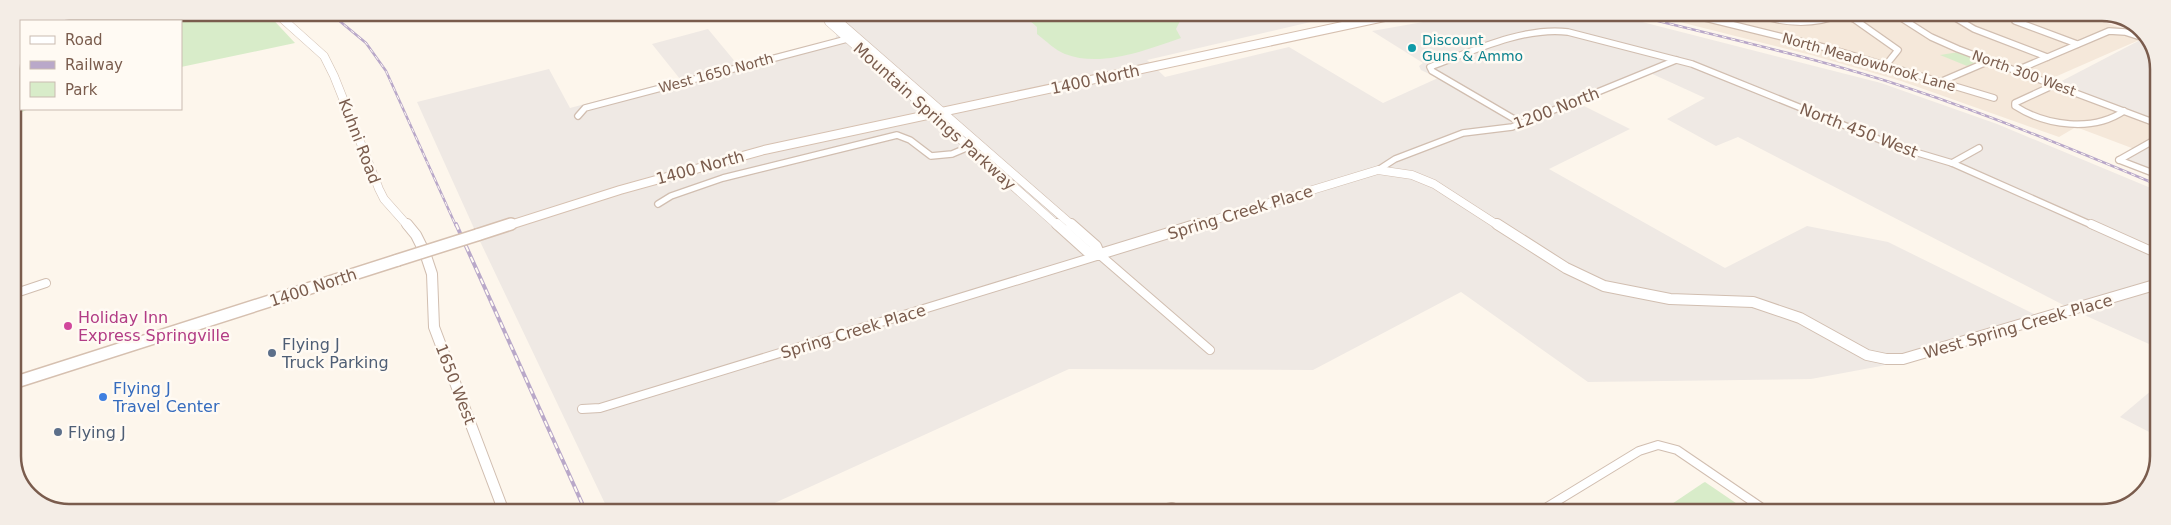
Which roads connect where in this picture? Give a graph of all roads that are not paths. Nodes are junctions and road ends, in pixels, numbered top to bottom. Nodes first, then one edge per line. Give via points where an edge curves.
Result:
1 (286, 21) edge
2 (829, 21) edge
3 (838, 21) edge
4 (1365, 21) edge
5 (1718, 21) edge
6 (1778, 21) edge
7 (1821, 21) edge
8 (1857, 21) edge
9 (1905, 21) edge
10 (1961, 21) edge
11 (2015, 21) dead end
12 (2136, 36) edge
13 (857, 37) junction
14 (848, 39) junction
15 (2077, 44) junction
16 (2047, 57) junction
17 (1677, 60) junction
18 (1989, 61) junction
19 (1886, 65) junction
20 (2015, 71) junction
21 (1940, 82) junction
22 (2056, 84) junction
23 (1994, 98) dead end
24 (941, 111) junction
25 (2124, 111) junction
26 (932, 113) junction
27 (578, 116) dead end
28 (2150, 121) edge
29 (1521, 123) junction
30 (978, 143) junction
31 (2150, 143) edge
32 (969, 146) junction
33 (1978, 148) dead end
34 (1952, 163) junction
35 (1378, 170) junction
36 (2150, 173) edge
37 (658, 204) dead end
38 (2150, 250) edge
39 (425, 253) joint
40 (1100, 255) junction
41 (46, 283) dead end
42 (2150, 286) edge
43 (21, 291) edge
44 (1210, 350) dead end
45 (1878, 358) joint
46 (21, 380) edge
47 (582, 409) dead end
48 (501, 504) edge
49 (1552, 504) edge
50 (1756, 504) edge

1 - 39 street, Kuhni Road via 324,56 384,199 416,235
2 - 14 street, Mountain Springs Parkway
3 - 13 street, Mountain Springs Parkway
4 - 24 main road, 1400 North
5 - 19 street, North Meadowbrook Lane
6 - 7 street
8 - 19 street via 1898,50
9 - 18 street, North 300 West via 1931,37
10 - 16 street
11 - 15 street
12 - 15 street via 2108,31
13 - 14 street, West 1650 North
13 - 24 street, Mountain Springs Parkway
14 - 26 street, Mountain Springs Parkway
14 - 27 street, West 1650 North via 585,108
15 - 16 street
16 - 20 street
17 - 29 street, 1200 North
17 - 29 street, North 450 West via 1553,30 1490,45 1430,67
17 - 34 street, North 450 West via 1898,147
18 - 20 street, North 300 West
18 - 21 street
19 - 21 street, North Meadowbrook Lane
20 - 22 street, North 300 West
21 - 23 street, North Meadowbrook Lane
22 - 25 street, North 300 West
22 - 25 street via 2015,103 2015,106 2036,116 2075,123 2102,122
24 - 26 main road, 1400 North
24 - 30 street, Mountain Springs Parkway
25 - 28 street, North 300 West
26 - 32 street, Mountain Springs Parkway
26 - 46 main road, 1400 North, bridge via 801,141 620,190
29 - 35 street, 1200 North via 1463,133 1395,159
30 - 32 street
30 - 40 street, Mountain Springs Parkway via 1096,246
31 - 36 street via 2119,160
32 - 37 street via 934,157 927,155 908,137 897,135 723,178 671,196
32 - 40 street, Mountain Springs Parkway via 1087,251
33 - 34 street
34 - 38 street, North 450 West
35 - 40 street, Spring Creek Place
35 - 45 street, Spring Creek Place via 1412,175 1434,184 1566,268 1604,286 1670,299 1731,300 1766,306 1800,318
39 - 48 street, 1650 West via 432,274 434,327
40 - 44 street, Mountain Springs Parkway
40 - 47 street, Spring Creek Place via 600,408
41 - 43 street
42 - 45 street, West Spring Creek Place via 1903,360
49 - 50 street via 1648,446 1664,445 1677,450

